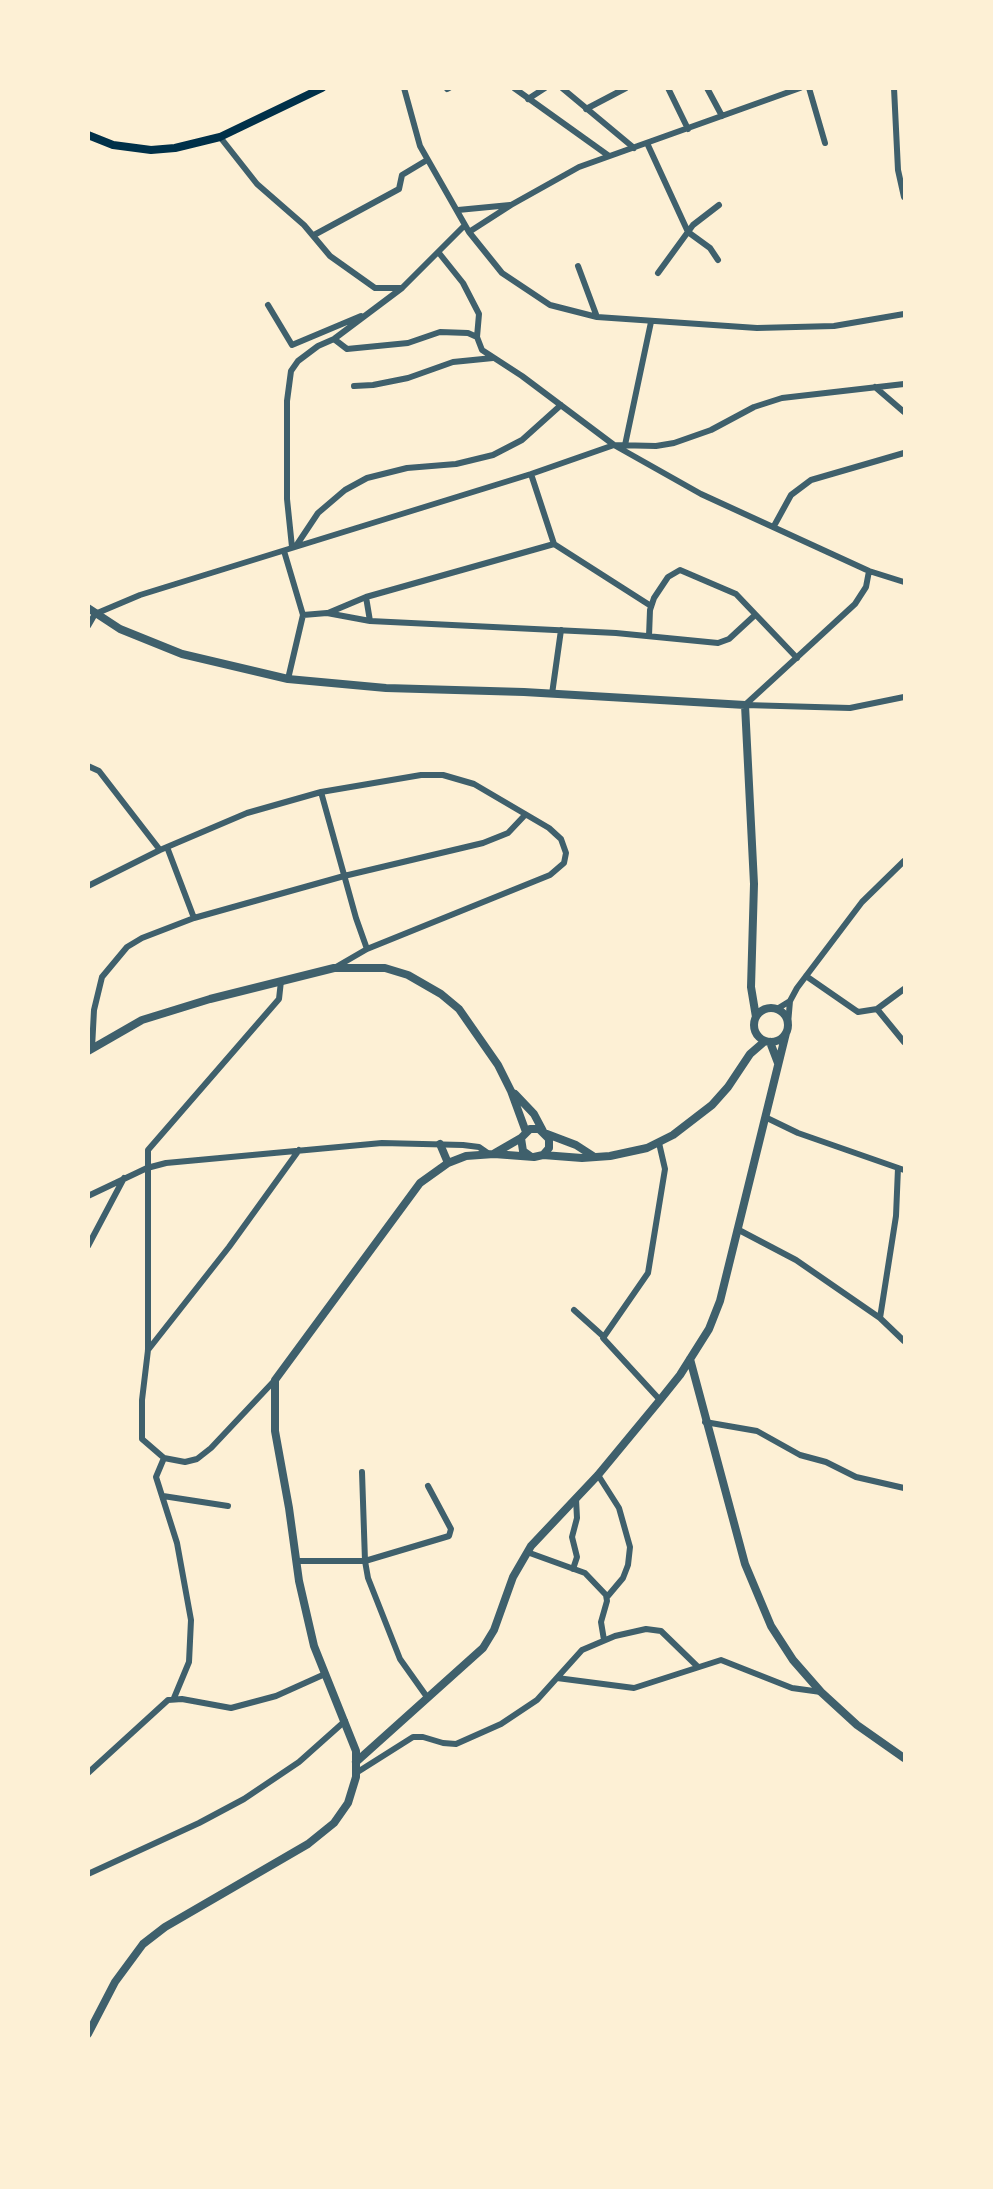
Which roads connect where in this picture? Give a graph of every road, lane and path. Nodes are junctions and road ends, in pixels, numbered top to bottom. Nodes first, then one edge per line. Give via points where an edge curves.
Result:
1 (322, 88) edge
2 (404, 88) edge
3 (514, 88) edge
4 (545, 88) edge
5 (562, 88) edge
6 (626, 88) edge
7 (668, 88) edge
8 (707, 88) edge
9 (800, 88) edge
10 (809, 88) edge
11 (894, 88) edge
12 (304, 92) edge
13 (528, 99) junction
14 (586, 109) junction
15 (722, 116) junction
16 (688, 129) junction
17 (88, 135) edge
18 (220, 137) junction
19 (647, 143) junction
20 (825, 143) dead end
21 (634, 148) junction
22 (609, 156) junction
23 (427, 160) junction
24 (902, 176) edge
25 (904, 197) edge
26 (511, 205) junction
27 (719, 205) dead end
28 (458, 210) junction
29 (465, 225) junction
30 (469, 232) junction
31 (688, 232) junction
32 (314, 235) junction
33 (439, 253) junction
34 (718, 260) dead end
35 (578, 266) dead end
36 (658, 273) dead end
37 (402, 288) junction
38 (268, 305) dead end
39 (372, 311) junction
40 (904, 314) edge
41 (597, 317) junction
42 (651, 322) junction
43 (477, 337) junction
44 (334, 339) junction
45 (493, 358) junction
46 (904, 384) edge
47 (354, 386) dead end
48 (875, 387) junction
49 (561, 405) junction
50 (904, 412) edge
51 (614, 445) junction
52 (625, 445) junction
53 (904, 453) edge
54 (531, 474) junction
55 (774, 526) junction
56 (554, 544) junction
57 (294, 547) junction
58 (284, 550) junction
59 (869, 571) junction
60 (904, 582) edge
61 (366, 597) junction
62 (651, 606) junction
63 (92, 611) edge
64 (327, 613) junction
65 (303, 615) junction
66 (755, 615) junction
67 (370, 621) junction
68 (88, 626) edge
69 (561, 630) junction
70 (649, 636) junction
71 (797, 658) junction
72 (288, 680) junction
73 (552, 694) junction
74 (904, 698) edge
75 (745, 705) junction
76 (88, 766) edge
77 (321, 792) junction
78 (525, 815) junction
79 (167, 847) junction
80 (160, 850) junction
81 (904, 863) edge
82 (344, 876) junction
83 (88, 886) edge
84 (194, 918) junction
85 (367, 949) junction
86 (334, 968) junction
87 (806, 976) junction
88 (281, 981) junction
89 (904, 989) edge
90 (752, 998) junction
91 (790, 1000) junction
92 (767, 1008) junction
93 (777, 1009) junction
94 (877, 1009) junction
95 (756, 1017) junction
96 (788, 1023) junction
97 (755, 1031) junction
98 (786, 1033) junction
99 (767, 1042) junction
100 (904, 1042) edge
101 (90, 1049) edge
102 (750, 1054) junction
103 (778, 1063) junction
104 (511, 1091) junction
105 (767, 1118) junction
106 (545, 1133) junction
107 (524, 1135) junction
108 (659, 1143) junction
109 (440, 1144) junction
110 (299, 1150) junction
111 (491, 1154) junction
112 (543, 1155) junction
113 (530, 1156) junction
114 (593, 1156) junction
115 (448, 1163) junction
116 (147, 1168) junction
117 (901, 1169) edge
118 (124, 1178) junction
119 (88, 1196) edge
120 (737, 1229) junction
121 (88, 1246) edge
122 (574, 1310) dead end
123 (880, 1318) junction
124 (604, 1336) junction
125 (904, 1341) edge
126 (148, 1350) junction
127 (690, 1359) junction
128 (275, 1380) junction
129 (660, 1400) junction
130 (705, 1422) junction
131 (164, 1458) junction
132 (362, 1472) dead end
133 (598, 1475) junction
134 (428, 1486) dead end
135 (904, 1488) edge
136 (163, 1496) junction
137 (576, 1499) junction
138 (228, 1506) dead end
139 (526, 1552) junction
140 (296, 1561) junction
141 (364, 1561) junction
142 (573, 1569) junction
143 (607, 1597) junction
144 (604, 1640) junction
145 (698, 1666) junction
146 (325, 1674) junction
147 (557, 1678) junction
148 (821, 1692) junction
149 (427, 1697) junction
150 (174, 1698) junction
151 (345, 1721) junction
152 (904, 1758) edge
153 (356, 1762) junction
154 (88, 1773) edge
155 (357, 1773) junction
156 (88, 1874) edge
157 (88, 2034) edge

1 - 12 main road
2 - 23 street
3 - 13 street
4 - 13 street
5 - 14 street
6 - 14 street
7 - 16 street
8 - 15 street
9 - 15 street
10 - 20 street
11 - 24 street
12 - 18 main road
13 - 22 street
14 - 21 street
15 - 16 street
16 - 19 street
17 - 18 main road via 113,145 151,150
18 - 32 street via 267,195
19 - 21 street
19 - 31 street
21 - 22 street
22 - 26 street via 579,167
23 - 28 street
23 - 32 street via 402,175 399,189
24 - 25 street
26 - 28 street
26 - 30 street
27 - 31 street
28 - 29 street
29 - 30 street
29 - 33 street
30 - 41 street via 494,265 518,286 558,308
31 - 34 street via 710,248
31 - 36 street
32 - 37 street via 330,256 366,282 386,289
33 - 37 street
33 - 43 street via 477,308
35 - 41 street
37 - 39 street
38 - 39 street via 292,345
39 - 44 street
40 - 42 street via 804,328
41 - 42 street
42 - 52 street
43 - 44 street via 440,332 408,343 347,349
43 - 45 street via 482,350
44 - 57 street via 298,360 288,381 286,499
45 - 47 street via 453,362 408,378
45 - 49 street
46 - 48 street
48 - 50 street
48 - 52 street via 782,398 682,441 656,446
49 - 51 street
49 - 57 street via 528,436 493,455 367,478 345,490 318,513
51 - 52 street
51 - 54 street
51 - 55 street via 680,484
53 - 55 street via 811,480 791,495
54 - 56 street
54 - 57 street
55 - 59 street
56 - 61 street
56 - 62 street
57 - 58 street
58 - 63 street
58 - 65 street
59 - 60 street
59 - 71 street via 859,599
61 - 64 street
61 - 67 street
62 - 66 street via 668,577 680,570 733,592
62 - 70 street
63 - 68 street
63 - 72 street via 143,639 182,654
64 - 65 street
64 - 67 street
65 - 72 street
66 - 70 street via 723,642
66 - 71 street
67 - 69 street
69 - 70 street
69 - 73 street
71 - 75 street
72 - 73 street
73 - 75 street
74 - 75 street via 850,708
75 - 90 street via 754,884
76 - 80 street via 99,771
77 - 78 street via 391,778 443,775 474,784
77 - 79 street via 247,813
77 - 82 street
78 - 82 street via 508,833 483,843
78 - 85 street via 561,839 566,853 559,869
79 - 80 street
79 - 84 street
80 - 83 street
81 - 87 street via 862,902
82 - 84 street
82 - 85 street
84 - 101 street via 142,938 127,947 106,970 98,985
85 - 86 street
86 - 88 street
86 - 104 street via 385,968 408,975 441,994 467,1019
87 - 91 street
87 - 94 street via 853,1010
88 - 101 street via 155,1015
88 - 116 street via 279,999 155,1140 148,1150
89 - 94 street
90 - 92 street
90 - 95 street
91 - 93 street
91 - 96 street
92 - 93 street
92 - 95 street
93 - 96 street via 785,1014
94 - 100 street
95 - 97 street
96 - 98 street
97 - 99 street
97 - 102 street
98 - 99 street via 779,1040
98 - 103 street
99 - 102 street
99 - 103 street
102 - 108 street via 728,1087 698,1118
103 - 105 street
104 - 106 street via 534,1114
104 - 107 street
105 - 117 street
105 - 120 street
106 - 107 street via 535,1128
106 - 112 street via 549,1148
106 - 114 street
107 - 111 street
107 - 113 street via 523,1151
108 - 114 street via 634,1152
108 - 124 street via 665,1169 648,1273
109 - 110 street via 382,1143
109 - 111 street via 479,1147
109 - 115 street
110 - 116 street
110 - 126 street
111 - 113 street
111 - 115 street via 466,1156
112 - 113 street
112 - 114 street
115 - 128 street via 431,1173 412,1193
116 - 118 street
116 - 126 street
117 - 123 street
118 - 119 street
118 - 121 street
120 - 123 street via 796,1260
120 - 127 street via 720,1302
122 - 124 street
123 - 125 street
124 - 129 street via 607,1345
126 - 131 street via 141,1436
127 - 129 street
127 - 130 street
128 - 131 street via 201,1456 185,1462
128 - 140 street via 273,1414
129 - 133 street
130 - 135 street via 758,1431 800,1455 856,1477
130 - 148 street via 757,1598 785,1648
131 - 136 street via 156,1477
132 - 141 street
133 - 137 street
133 - 143 street via 619,1508 630,1547 625,1572
134 - 141 street via 452,1534
136 - 138 street
136 - 150 street via 183,1569 191,1620 189,1662
137 - 139 street
137 - 142 street via 577,1518 572,1536 577,1557
139 - 142 street
139 - 149 street via 486,1643
140 - 141 street
140 - 146 street via 314,1646
141 - 149 street via 395,1650
142 - 143 street via 585,1573
143 - 144 street via 601,1622
144 - 145 street via 629,1632 657,1630 669,1636
144 - 147 street via 579,1653
145 - 147 street via 634,1688
145 - 148 street via 726,1661 786,1686
146 - 150 street via 276,1696 231,1708
146 - 151 street
147 - 155 street via 524,1711 471,1739 452,1744 413,1737
148 - 152 street via 857,1725
149 - 153 street
150 - 154 street via 156,1708
151 - 153 street
151 - 156 street via 299,1762 243,1799
153 - 155 street
155 - 157 street via 344,1811 326,1830 143,1944 115,1982

